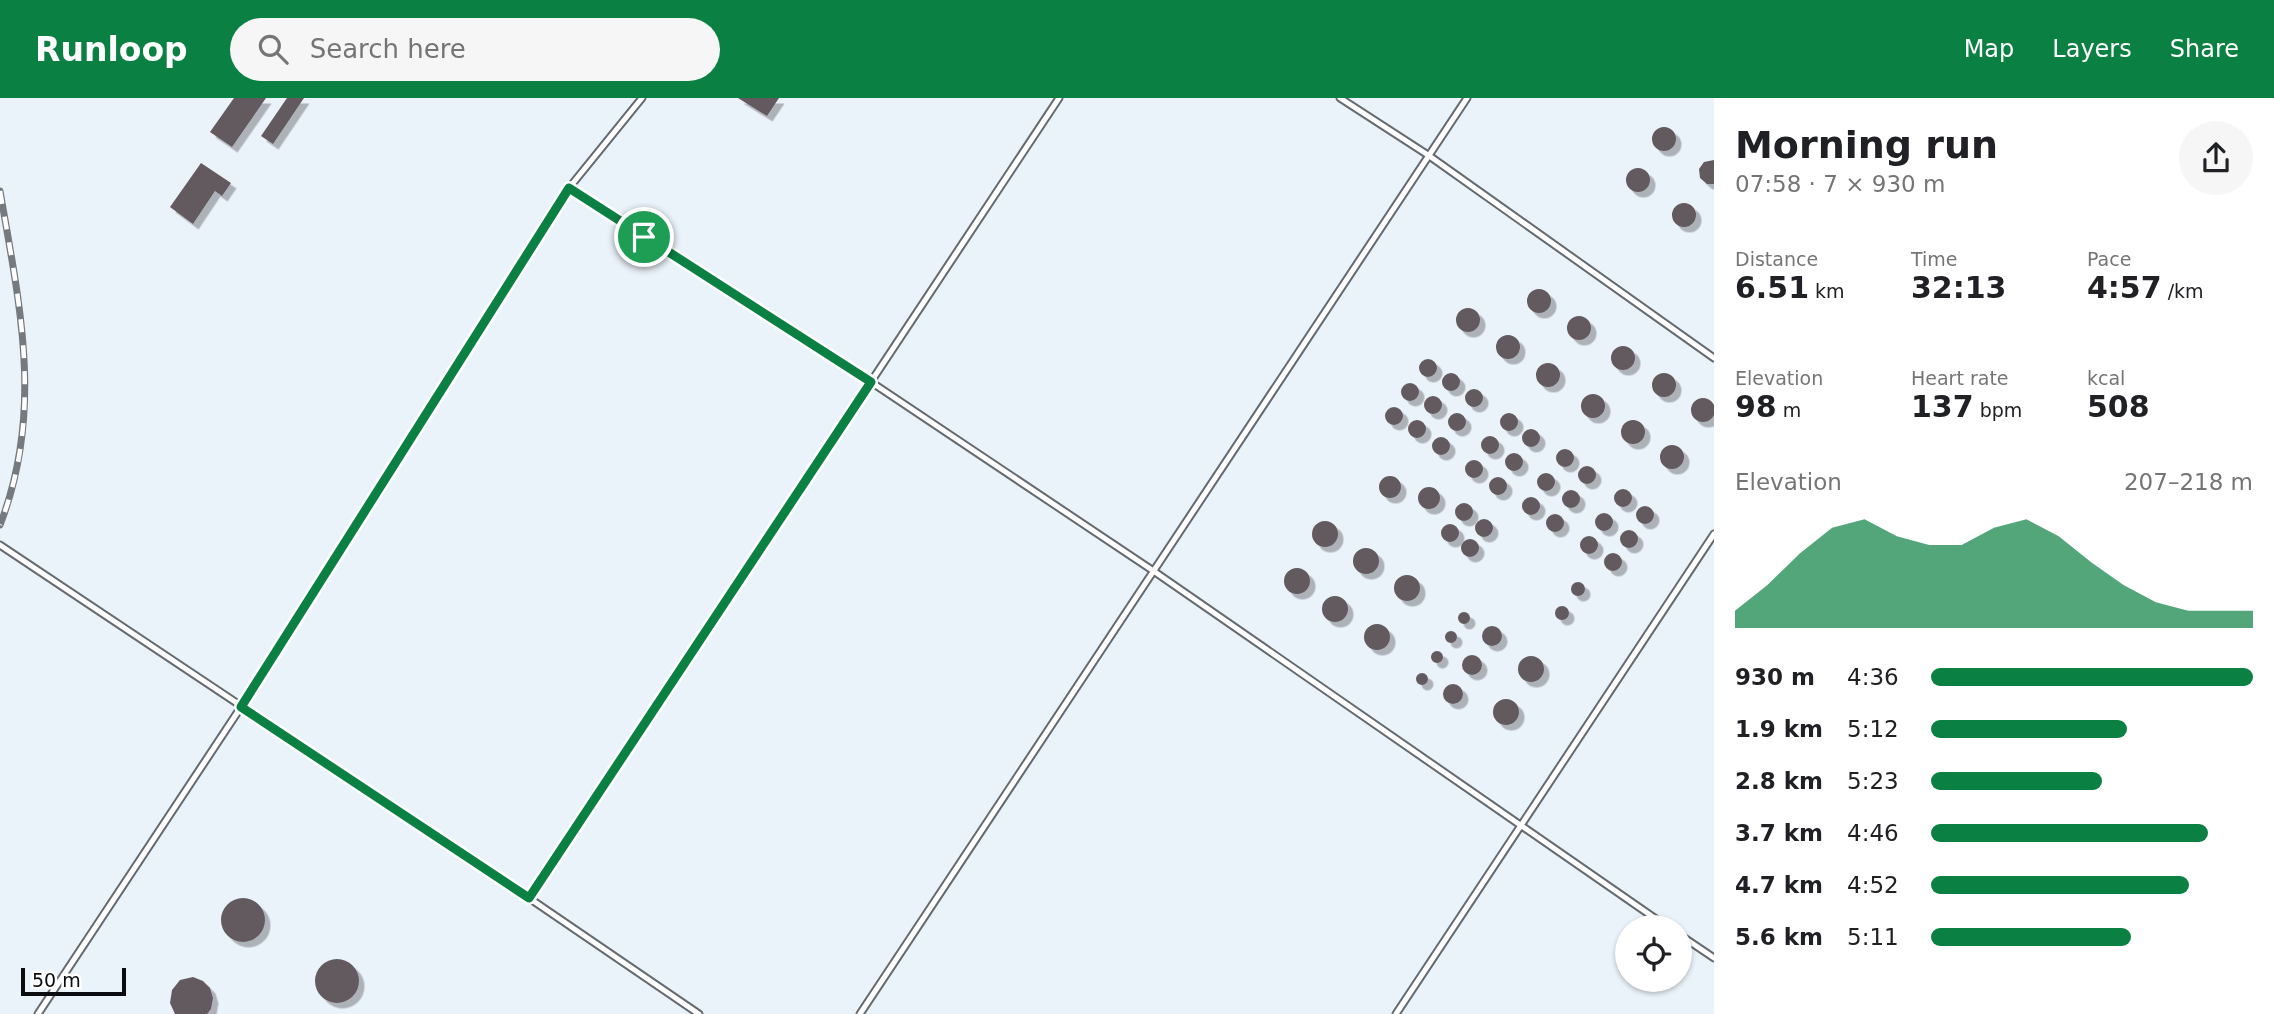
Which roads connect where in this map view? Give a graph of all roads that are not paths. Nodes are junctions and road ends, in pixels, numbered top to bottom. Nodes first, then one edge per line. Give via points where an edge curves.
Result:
1 (642, 98) edge
2 (1059, 98) edge
3 (1340, 98) edge
4 (1467, 98) edge
5 (1428, 155) junction
6 (569, 188) junction
7 (1714, 358) edge
8 (871, 382) junction
9 (1714, 534) edge
10 (0, 545) edge
11 (1155, 572) junction
12 (241, 707) junction
13 (1521, 826) junction
14 (529, 898) junction
15 (1650, 915) edge
16 (1692, 943) edge
17 (1714, 958) edge
18 (38, 1014) edge
19 (699, 1014) edge
20 (860, 1014) edge
21 (1396, 1014) edge

1 - 6 lane
2 - 8 lane
3 - 5 lane
4 - 5 lane
5 - 7 lane
5 - 11 lane
6 - 8 lane
6 - 12 lane
8 - 11 lane
8 - 14 lane
9 - 13 lane
10 - 12 lane
11 - 13 lane
11 - 20 lane
12 - 14 lane
12 - 18 lane
13 - 15 lane
13 - 21 lane
14 - 19 lane
16 - 17 lane

